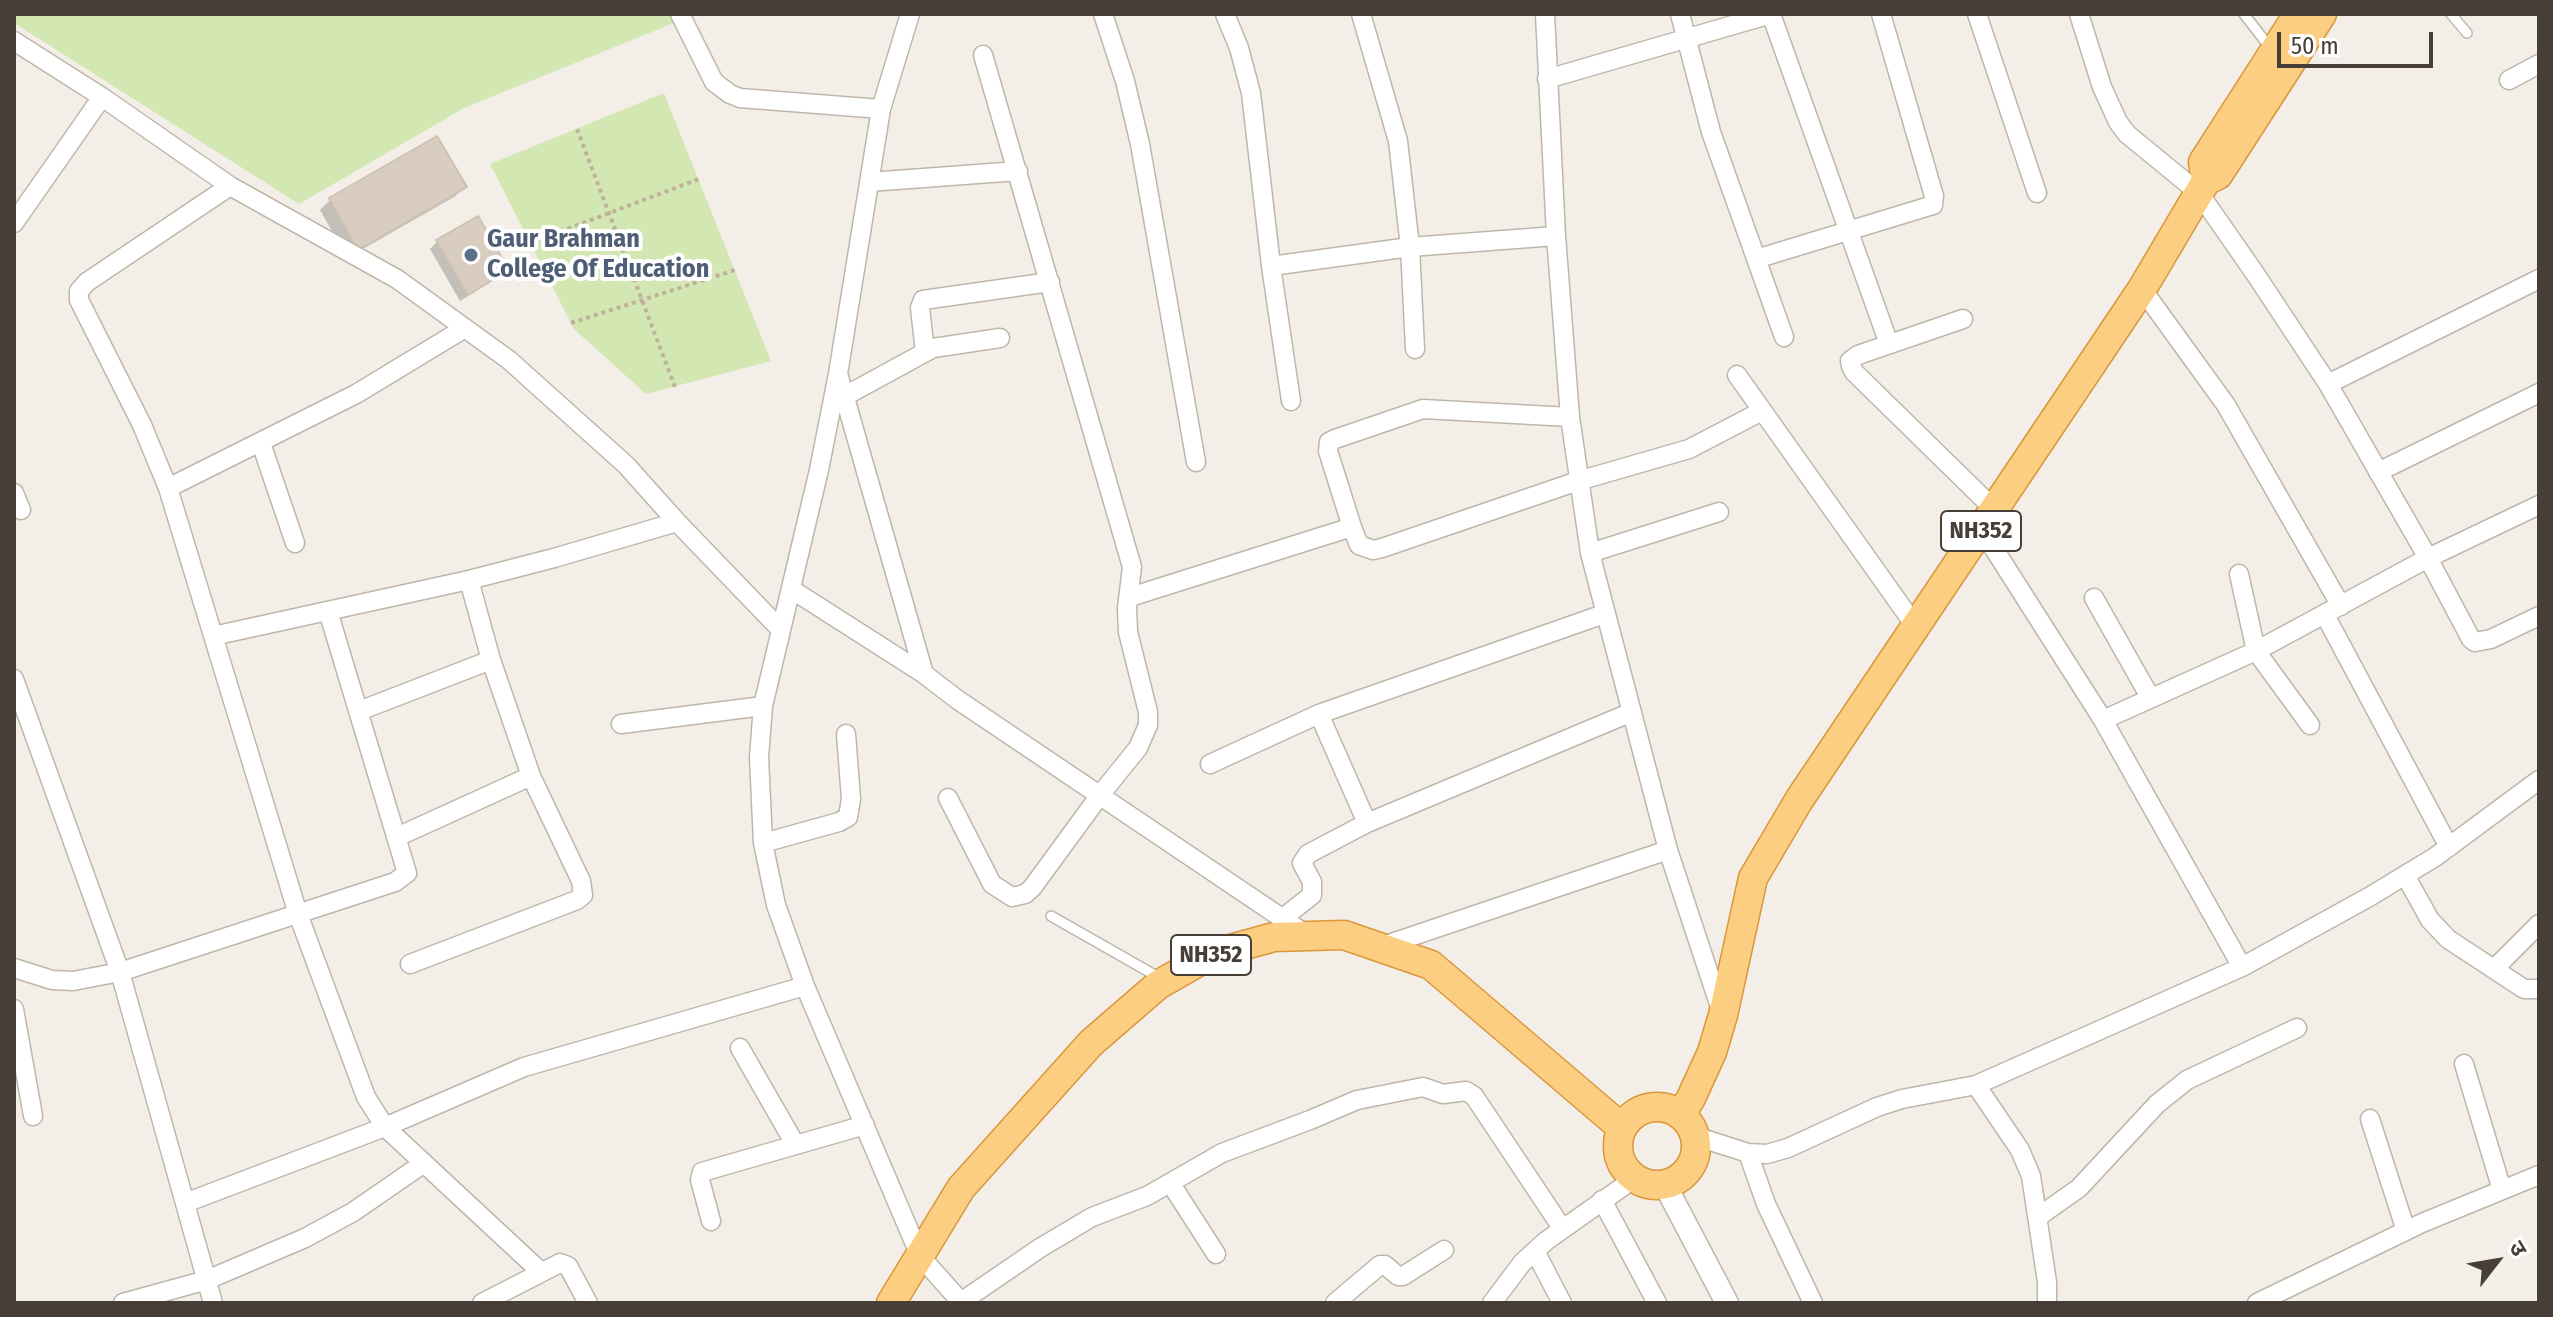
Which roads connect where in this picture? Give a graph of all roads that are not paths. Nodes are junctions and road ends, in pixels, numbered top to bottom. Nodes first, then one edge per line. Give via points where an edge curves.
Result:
1 (680, 14) edge
2 (910, 14) edge
3 (1103, 14) edge
4 (1225, 14) edge
5 (1361, 14) edge
6 (1545, 14) edge
7 (1680, 14) edge
8 (1771, 14) edge
9 (1881, 14) edge
10 (1977, 14) edge
11 (2079, 14) edge
12 (2244, 14) edge
13 (2298, 14) edge
14 (2322, 14) edge
15 (2451, 14) edge
16 (2467, 33) dead end
17 (1688, 36) junction
18 (14, 41) edge
19 (2273, 52) junction
20 (983, 55) dead end
21 (2539, 64) edge
22 (1547, 79) junction
23 (2509, 80) dead end
24 (102, 97) junction
25 (881, 109) junction
26 (1018, 171) junction
27 (869, 182) junction
28 (230, 186) junction
29 (2203, 187) junction
30 (2037, 193) dead end
31 (14, 223) edge
32 (1848, 230) junction
33 (1556, 236) junction
34 (1410, 247) junction
35 (1756, 259) junction
36 (1271, 266) junction
37 (2539, 279) edge
38 (1050, 282) junction
39 (2142, 289) junction
40 (1963, 319) dead end
41 (465, 328) junction
42 (1784, 337) dead end
43 (1000, 338) dead end
44 (1889, 344) junction
45 (1415, 349) dead end
46 (925, 352) junction
47 (838, 374) junction
48 (1737, 375) dead end
49 (2328, 384) junction
50 (2539, 393) edge
51 (845, 396) junction
52 (1291, 401) dead end
53 (1762, 411) junction
54 (1570, 417) junction
55 (261, 443) junction
56 (1196, 462) dead end
57 (2378, 472) junction
58 (1578, 481) junction
59 (168, 488) junction
60 (2539, 505) edge
61 (1719, 512) dead end
62 (1988, 520) junction
63 (677, 522) junction
64 (1352, 527) junction
65 (295, 543) dead end
66 (1590, 553) junction
67 (2428, 558) junction
68 (2239, 574) dead end
69 (469, 580) junction
70 (791, 589) junction
71 (1130, 597) junction
72 (2094, 598) dead end
73 (328, 611) junction
74 (2333, 611) junction
75 (1604, 614) junction
76 (2539, 616) edge
77 (1916, 627) junction
78 (781, 630) junction
79 (213, 636) junction
80 (2256, 651) junction
81 (491, 660) junction
82 (924, 674) junction
83 (14, 679) edge
84 (2150, 697) junction
85 (763, 706) junction
86 (359, 711) junction
87 (1632, 712) junction
88 (1319, 714) junction
89 (2103, 720) junction
90 (621, 724) dead end
91 (2310, 725) dead end
92 (846, 734) dead end
93 (1210, 764) dead end
94 (531, 776) junction
95 (2539, 780) edge
96 (1100, 795) junction
97 (948, 798) dead end
98 (1367, 823) junction
99 (397, 837) junction
100 (763, 843) junction
101 (2449, 847) junction
102 (1668, 850) junction
103 (2405, 875) junction
104 (298, 914) junction
105 (1051, 916) dead end
106 (1283, 918) junction
107 (2539, 924) edge
108 (1308, 936) junction
109 (1380, 947) junction
110 (410, 964) dead end
111 (2242, 967) junction
112 (14, 968) edge
113 (2495, 968) junction
114 (120, 972) junction
115 (1165, 981) junction
116 (805, 986) junction
117 (2539, 989) edge
118 (14, 1009) edge
119 (1723, 1015) junction
120 (2297, 1028) dead end
121 (740, 1048) dead end
122 (2464, 1064) dead end
123 (1976, 1085) junction
124 (33, 1116) dead end
125 (2370, 1119) dead end
126 (865, 1125) junction
127 (1688, 1125) junction
128 (385, 1127) junction
129 (1622, 1128) junction
130 (795, 1144) junction
131 (1748, 1153) junction
132 (424, 1163) junction
133 (2539, 1175) edge
134 (1635, 1178) junction
135 (1171, 1184) junction
136 (1665, 1185) junction
137 (2502, 1190) junction
138 (1602, 1200) junction
139 (185, 1203) junction
140 (2038, 1217) junction
141 (711, 1221) dead end
142 (1562, 1228) junction
143 (2406, 1231) junction
144 (1444, 1250) dead end
145 (1535, 1251) junction
146 (1216, 1254) dead end
147 (920, 1256) junction
148 (541, 1272) junction
149 (207, 1280) junction
150 (123, 1303) edge
151 (213, 1303) edge
152 (482, 1303) edge
153 (588, 1303) edge
154 (891, 1303) edge
155 (962, 1303) edge
156 (1335, 1303) edge
157 (1492, 1303) edge
158 (1562, 1303) edge
159 (1657, 1303) edge
160 (1727, 1303) edge
161 (1813, 1303) edge
162 (2047, 1303) edge
163 (2257, 1303) edge

1 - 25 street via 714,82 730,94
2 - 25 street
3 - 56 street via 1140,144
4 - 36 street via 1251,93
5 - 34 street via 1398,141
6 - 22 street
7 - 17 street
8 - 17 street
8 - 32 street
9 - 32 street via 1934,201 1929,208
10 - 30 street
11 - 29 street via 2118,122 2127,134
12 - 19 lane
13 - 19 highway, NH352
14 - 29 highway, NH352 via 2218,175
15 - 16 lane
17 - 22 street
17 - 35 street via 1711,132
18 - 24 street
19 - 29 highway, NH352 via 2203,162
20 - 26 street
21 - 23 street
22 - 33 street
24 - 28 street
24 - 31 street
25 - 27 street
26 - 27 street
26 - 38 street
27 - 47 street
28 - 41 street via 397,279
28 - 59 street via 79,291 83,312
29 - 39 highway, NH352
29 - 49 street
32 - 35 street
32 - 44 street
33 - 34 street
33 - 54 street
34 - 36 street
34 - 45 street
35 - 42 street
36 - 52 street
37 - 49 street
38 - 46 street via 923,300
38 - 71 street via 1132,567
39 - 62 highway, NH352
39 - 74 street via 2226,405
40 - 44 street
41 - 55 street
41 - 63 street via 509,360 626,465
43 - 46 street
44 - 62 street via 1853,358 1854,372
46 - 51 street
47 - 51 street
47 - 70 street
48 - 53 street
49 - 57 street
50 - 57 street
51 - 82 street
53 - 58 street via 1689,449
53 - 77 street
54 - 58 street
54 - 64 street via 1423,409 1329,442
55 - 59 street
55 - 65 street
57 - 67 street
58 - 64 street via 1373,550 1359,545
58 - 66 street
59 - 79 street
60 - 67 street
61 - 66 street
62 - 77 highway, NH352
62 - 89 street
63 - 69 street
63 - 78 street
64 - 71 street
66 - 75 street
67 - 74 street
67 - 76 street via 2475,642
68 - 80 street
69 - 73 street
69 - 81 street
70 - 78 street
70 - 82 street
71 - 96 street via 1128,632 1148,725 1138,748
72 - 84 street
73 - 79 street
73 - 86 street
74 - 80 street
74 - 101 street
75 - 87 street
75 - 88 street
77 - 119 highway, NH352 via 1753,878
78 - 85 street
79 - 104 street
80 - 84 street
80 - 91 street
81 - 86 street
81 - 94 street
82 - 96 street
83 - 114 street
84 - 89 street
85 - 90 street
85 - 100 street
86 - 99 street
87 - 98 street
87 - 102 street
88 - 93 street
88 - 98 street
89 - 111 street
92 - 100 street via 848,817
94 - 99 street
94 - 110 street via 583,895
95 - 101 street
96 - 97 street via 1032,888 1012,897 992,884
96 - 106 street
98 - 106 street via 1304,858 1312,895
99 - 104 street via 407,873 402,879
100 - 116 street via 776,905
101 - 103 street
102 - 109 street
102 - 119 street
103 - 111 street
103 - 113 street via 2438,931
104 - 114 street
104 - 128 street via 366,1097
105 - 115 lane
106 - 108 street
107 - 113 street
108 - 109 highway, NH352 via 1344,935
108 - 115 highway, NH352 via 1274,937 1212,954
109 - 129 highway, NH352 via 1431,965
111 - 123 street
112 - 114 street via 73,981
113 - 117 street via 2524,989
114 - 139 street
115 - 147 highway, NH352 via 1091,1043 961,1188
116 - 126 street
116 - 128 street via 524,1067
118 - 124 street
119 - 127 highway, NH352 via 1691,1098
120 - 140 street via 2187,1080 2157,1104 2079,1188
121 - 130 street
122 - 137 street
123 - 131 street via 1902,1099 1788,1148
123 - 140 street via 2020,1150
125 - 143 street
126 - 130 street
126 - 147 street
127 - 129 highway via 1665,1107 1652,1107 1629,1118
127 - 131 street
127 - 136 highway, NH352 via 1695,1157 1681,1177
128 - 132 street
128 - 139 street
129 - 134 highway via 1620,1157
130 - 141 street via 702,1172
131 - 161 street
132 - 148 street
132 - 149 street via 305,1238
133 - 137 street
134 - 136 highway
134 - 138 street
135 - 142 street via 1222,1153 1357,1100 1423,1087 1443,1094 1466,1091
135 - 146 street
135 - 155 street via 1092,1217
136 - 160 street
137 - 143 street
138 - 142 street
138 - 159 street
139 - 149 street
140 - 162 street
142 - 145 street
143 - 163 street
144 - 156 street via 1403,1276 1380,1265
145 - 157 street
145 - 158 street
147 - 154 highway, NH352
147 - 155 street
148 - 152 street
148 - 153 street via 565,1263
149 - 150 street
149 - 151 street

